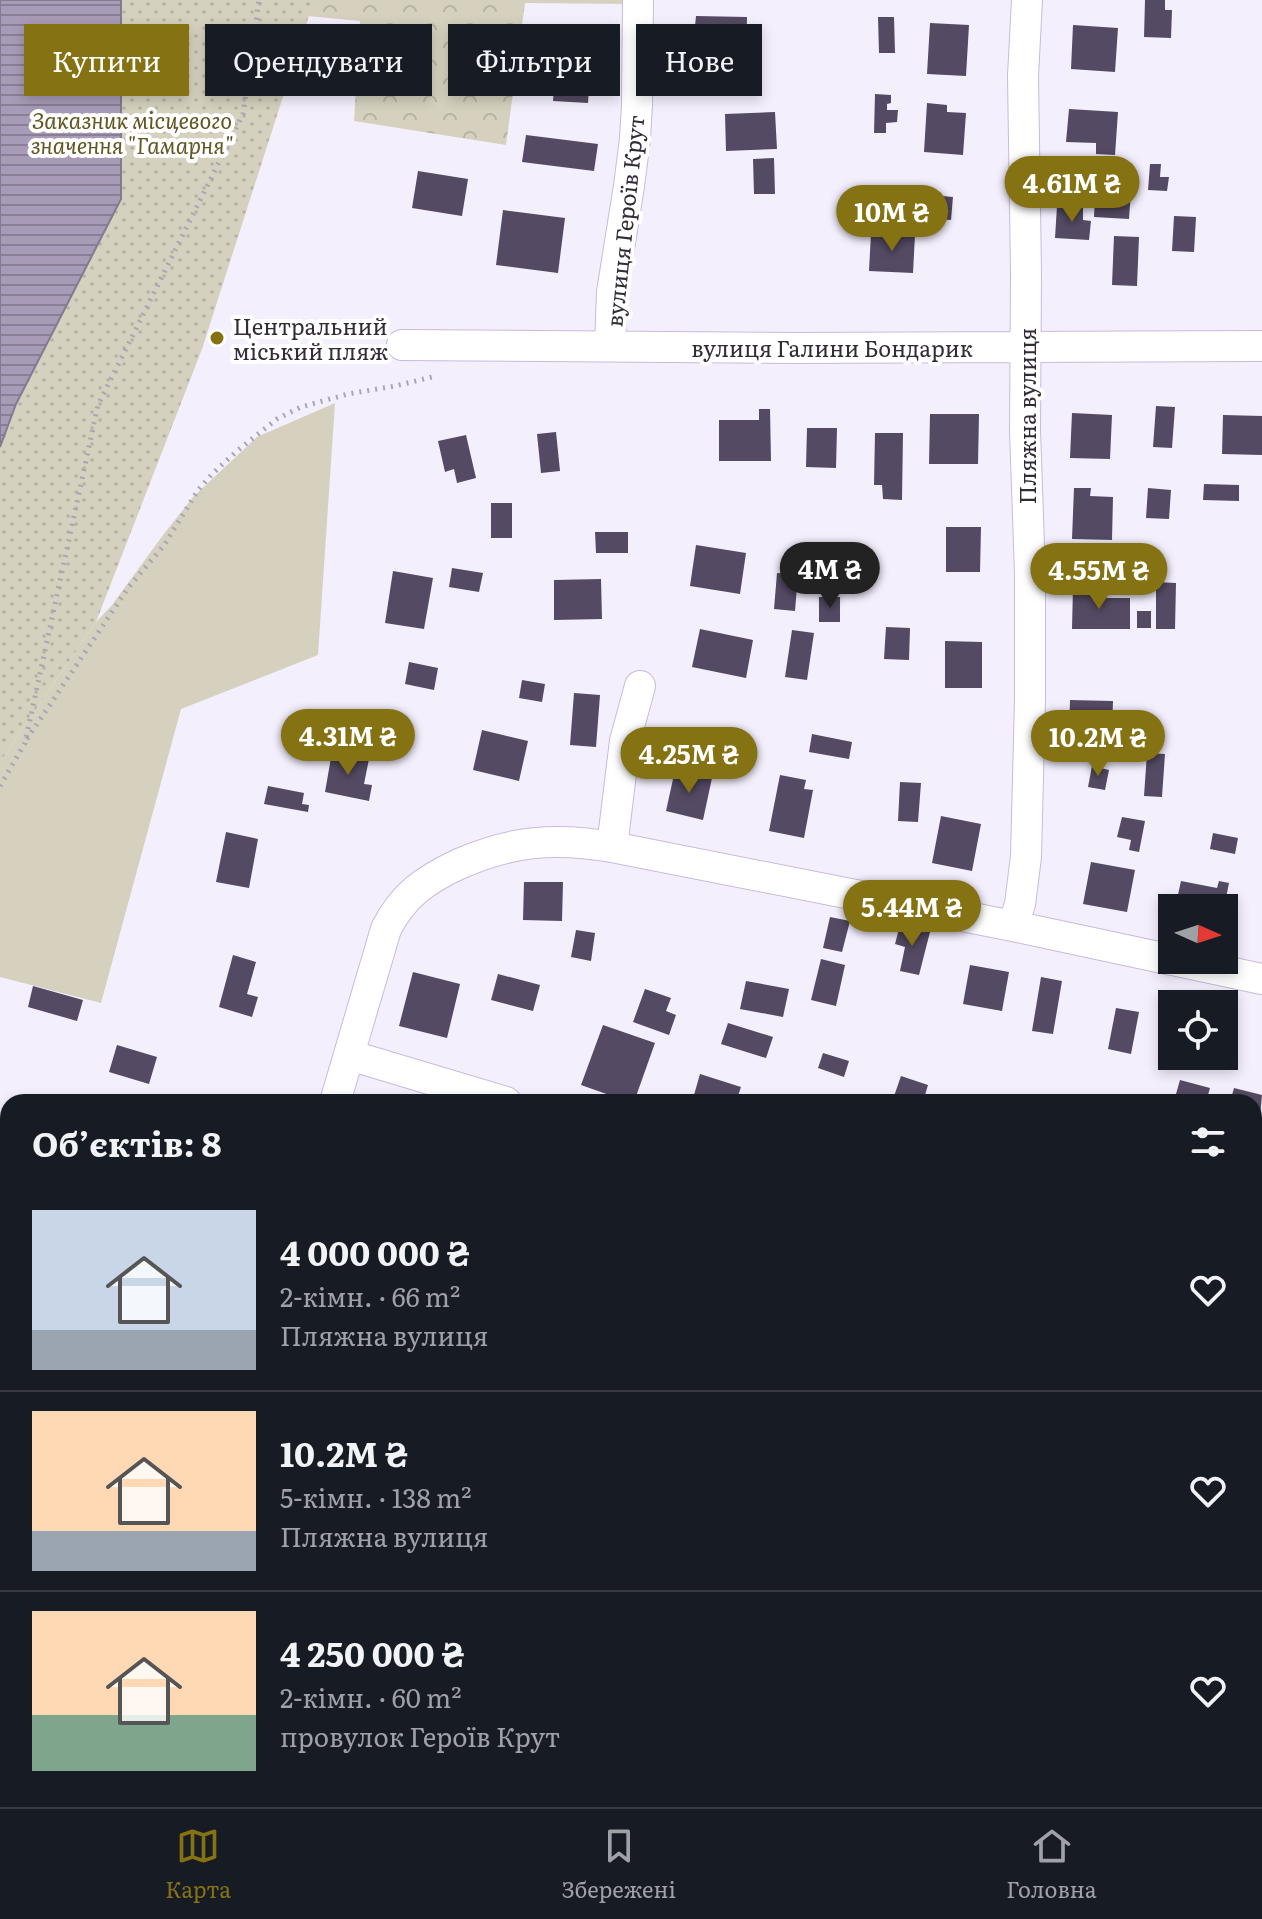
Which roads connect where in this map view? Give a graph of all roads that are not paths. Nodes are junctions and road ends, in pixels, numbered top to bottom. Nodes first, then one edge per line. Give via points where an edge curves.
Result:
1 (638, 0) edge
2 (1027, 0) edge
3 (402, 345) dead end
4 (610, 346) junction
5 (1262, 346) edge
6 (1026, 347) junction
7 (640, 686) dead end
8 (612, 847) junction
9 (1013, 926) junction
10 (1158, 957) edge
11 (1238, 974) edge
12 (1262, 979) edge
13 (349, 1055) junction
14 (337, 1094) edge
15 (479, 1094) edge

1 - 4 street, вулиця Героїв Крут via 635,139 612,292
2 - 6 street, Пляжна вулиця
3 - 4 street, вулиця Галини Бондарик
4 - 6 street, вулиця Галини Бондарик
5 - 6 street, вулиця Галини Бондарик
6 - 9 street, Пляжна вулиця via 1028,784 1024,880
7 - 8 street via 625,741
8 - 9 street
8 - 13 street via 574,842 512,845 432,877 407,897 386,929
9 - 10 street
11 - 12 street
13 - 14 street
13 - 15 street

